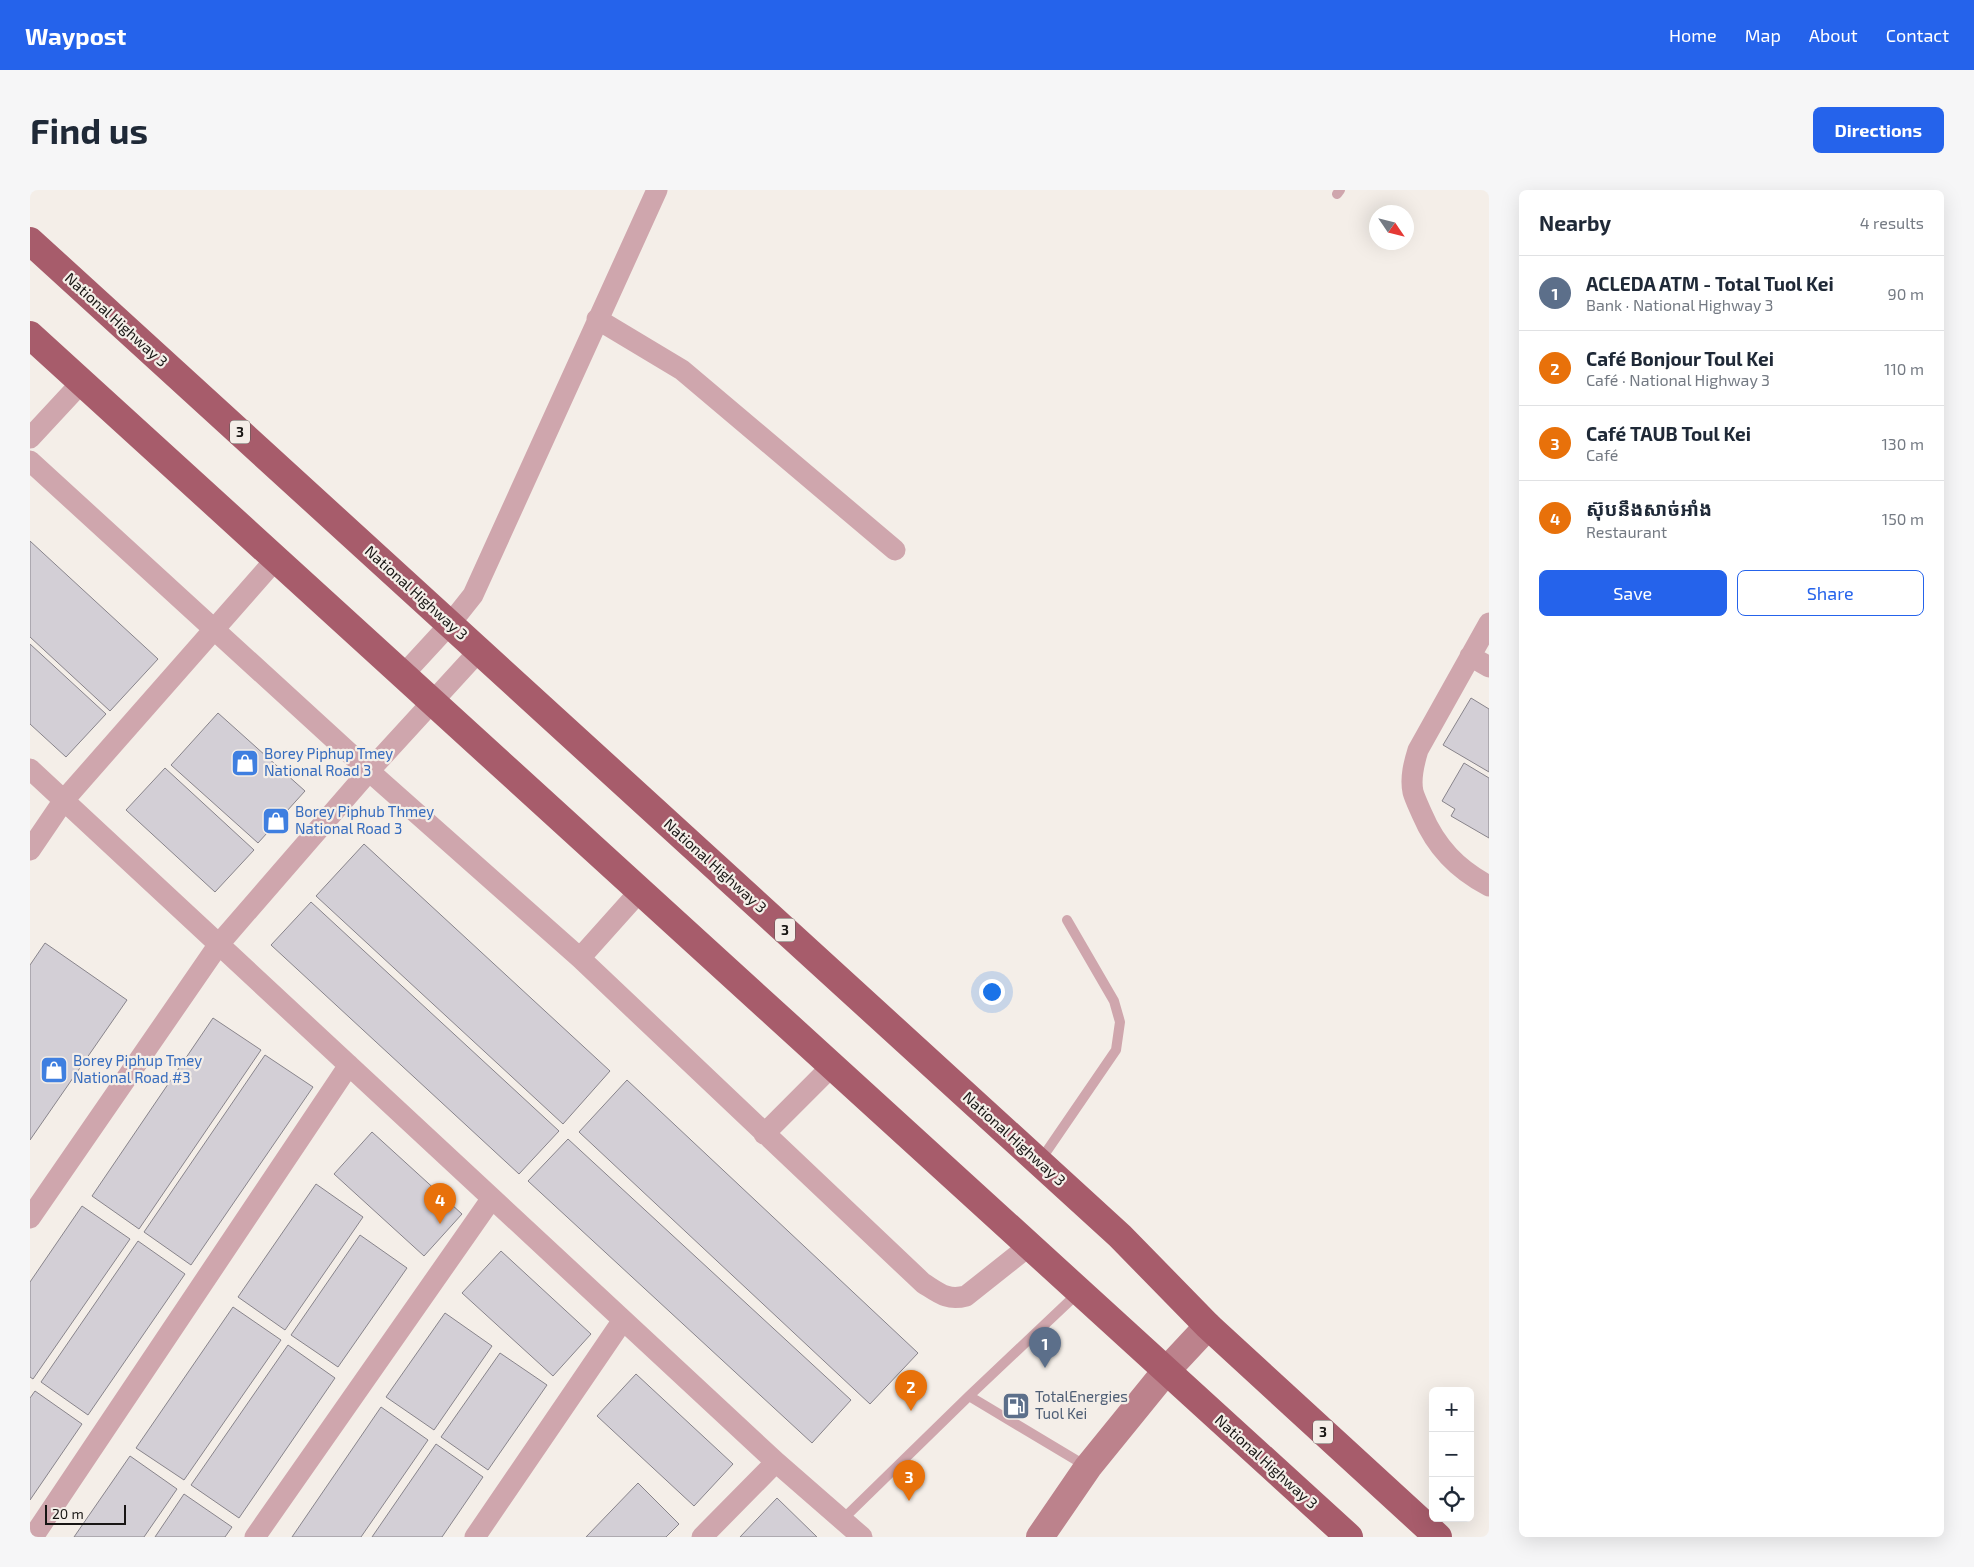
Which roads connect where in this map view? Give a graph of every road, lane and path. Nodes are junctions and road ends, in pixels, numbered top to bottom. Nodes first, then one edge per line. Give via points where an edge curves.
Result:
1 (657, 190) edge
2 (30, 241) edge
3 (597, 319) junction
4 (30, 335) edge
5 (82, 382) junction
6 (30, 438) edge
7 (30, 461) edge
8 (895, 550) dead end
9 (276, 559) junction
10 (1489, 623) edge
11 (450, 624) junction
12 (214, 629) junction
13 (480, 651) junction
14 (1470, 656) junction
15 (1489, 667) edge
16 (403, 675) junction
17 (432, 702) junction
18 (30, 769) edge
19 (369, 771) junction
20 (64, 800) junction
21 (30, 850) edge
22 (1489, 886) edge
23 (640, 891) junction
24 (1067, 920) dead end
25 (219, 944) junction
26 (580, 958) junction
27 (350, 1066) junction
28 (832, 1066) junction
29 (764, 1134) junction
30 (1039, 1162) junction
31 (492, 1198) junction
32 (30, 1218) edge
33 (1030, 1246) junction
34 (1079, 1292) junction
35 (623, 1320) junction
36 (1208, 1326) junction
37 (1166, 1371) junction
38 (969, 1396) junction
39 (776, 1462) junction
40 (1088, 1467) junction
41 (842, 1520) junction
42 (33, 1537) edge
43 (255, 1537) edge
44 (474, 1537) edge
45 (702, 1537) edge
46 (862, 1537) edge
47 (1040, 1537) edge
48 (1349, 1537) edge
49 (1438, 1537) edge

1 - 3 street
2 - 11 highway, National Highway 3 / 3
3 - 8 street via 682,370
3 - 11 street via 473,595
4 - 5 highway, National Highway 3
5 - 6 street
5 - 9 highway, National Highway 3
7 - 12 street
9 - 12 street
9 - 16 highway, National Highway 3
10 - 14 street
11 - 13 highway, National Highway 3 / 3
11 - 16 street
12 - 19 street
12 - 20 street
13 - 17 street
13 - 30 highway, National Highway 3 / 3
14 - 15 street
14 - 22 street via 1418,750 1413,769 1413,791 1430,832 1441,848 1464,871
16 - 17 highway, National Highway 3
17 - 19 street
17 - 23 highway, National Highway 3
18 - 20 street
19 - 25 street
19 - 26 street
20 - 21 street
20 - 25 street
23 - 26 street
23 - 28 highway, National Highway 3
24 - 30 lane via 1114,1002 1120,1022 1116,1050
25 - 27 street
25 - 32 street
26 - 29 street
27 - 31 street
27 - 42 street
28 - 29 street
28 - 33 highway, National Highway 3
29 - 33 street via 924,1283 946,1297 966,1296
30 - 36 highway, National Highway 3 / 3 via 1120,1236
31 - 35 street
31 - 43 street
33 - 34 highway, National Highway 3
34 - 37 highway, National Highway 3
34 - 38 lane
35 - 39 street
35 - 44 street
36 - 37 main road
36 - 49 highway, National Highway 3 / 3
37 - 40 main road
37 - 48 highway, National Highway 3
38 - 40 lane
38 - 41 lane
39 - 41 street
39 - 45 street
40 - 47 main road
41 - 46 street

